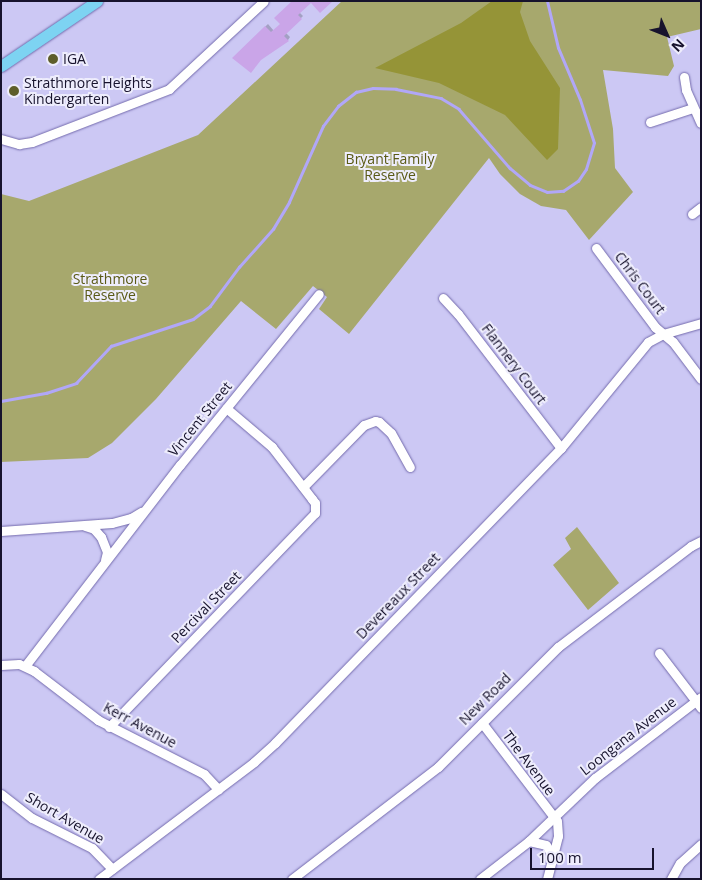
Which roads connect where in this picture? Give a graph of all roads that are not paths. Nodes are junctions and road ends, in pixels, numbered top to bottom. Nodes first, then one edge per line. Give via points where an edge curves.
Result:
1 (97, 1) edge
2 (264, 1) edge
3 (1, 66) edge
4 (684, 77) dead end
5 (693, 108) junction
6 (650, 122) dead end
7 (701, 123) edge
8 (1, 139) edge
9 (701, 207) edge
10 (692, 214) dead end
11 (596, 248) dead end
12 (319, 294) dead end
13 (443, 298) dead end
14 (701, 323) edge
15 (663, 334) junction
16 (701, 378) edge
17 (226, 408) junction
18 (561, 448) junction
19 (410, 466) dead end
20 (304, 487) junction
21 (152, 502) junction
22 (82, 525) junction
23 (1, 531) edge
24 (701, 541) edge
25 (104, 564) junction
26 (659, 653) dead end
27 (1, 665) edge
28 (25, 666) junction
29 (699, 702) edge
30 (482, 723) junction
31 (108, 727) junction
32 (218, 788) junction
33 (1, 794) edge
34 (556, 822) junction
35 (529, 841) junction
36 (701, 844) edge
37 (553, 857) junction
38 (112, 869) junction
39 (99, 879) edge
40 (292, 879) edge
41 (480, 879) edge
42 (547, 879) edge
43 (671, 879) edge

1 - 3 main road
2 - 8 street via 169,89 32,142 19,144
4 - 5 street
5 - 6 street
5 - 7 street
9 - 10 street
11 - 15 street, Chris Court
12 - 17 street, Vincent Street
13 - 18 street, Flannery Court
14 - 15 street, Devereaux Street
15 - 16 street, Chris Court
15 - 18 street, Devereaux Street via 642,348
17 - 20 street via 268,442
17 - 21 street, Vincent Street
18 - 32 street, Devereaux Street via 275,743
19 - 20 street via 394,437 374,421 364,425
20 - 31 street, Percival Street via 315,503 312,518
21 - 22 street via 131,518
21 - 25 street, Vincent Street
22 - 23 street
22 - 25 street via 94,529 101,537 107,552
24 - 30 street, New Road via 558,648
25 - 28 street, Vincent Street
26 - 29 street
27 - 28 street
28 - 31 street, Kerr Avenue
29 - 34 street, Loongana Avenue via 595,778
30 - 34 street, The Avenue
30 - 40 street, New Road via 421,781
31 - 32 street, Kerr Avenue via 204,774
32 - 38 street, Devereaux Street
33 - 38 street, Short Avenue via 32,818 92,848
34 - 35 street via 545,834
34 - 37 street via 558,836
35 - 37 street via 545,844
35 - 41 street
36 - 43 street via 680,863
37 - 42 street
38 - 39 street, Devereaux Street

